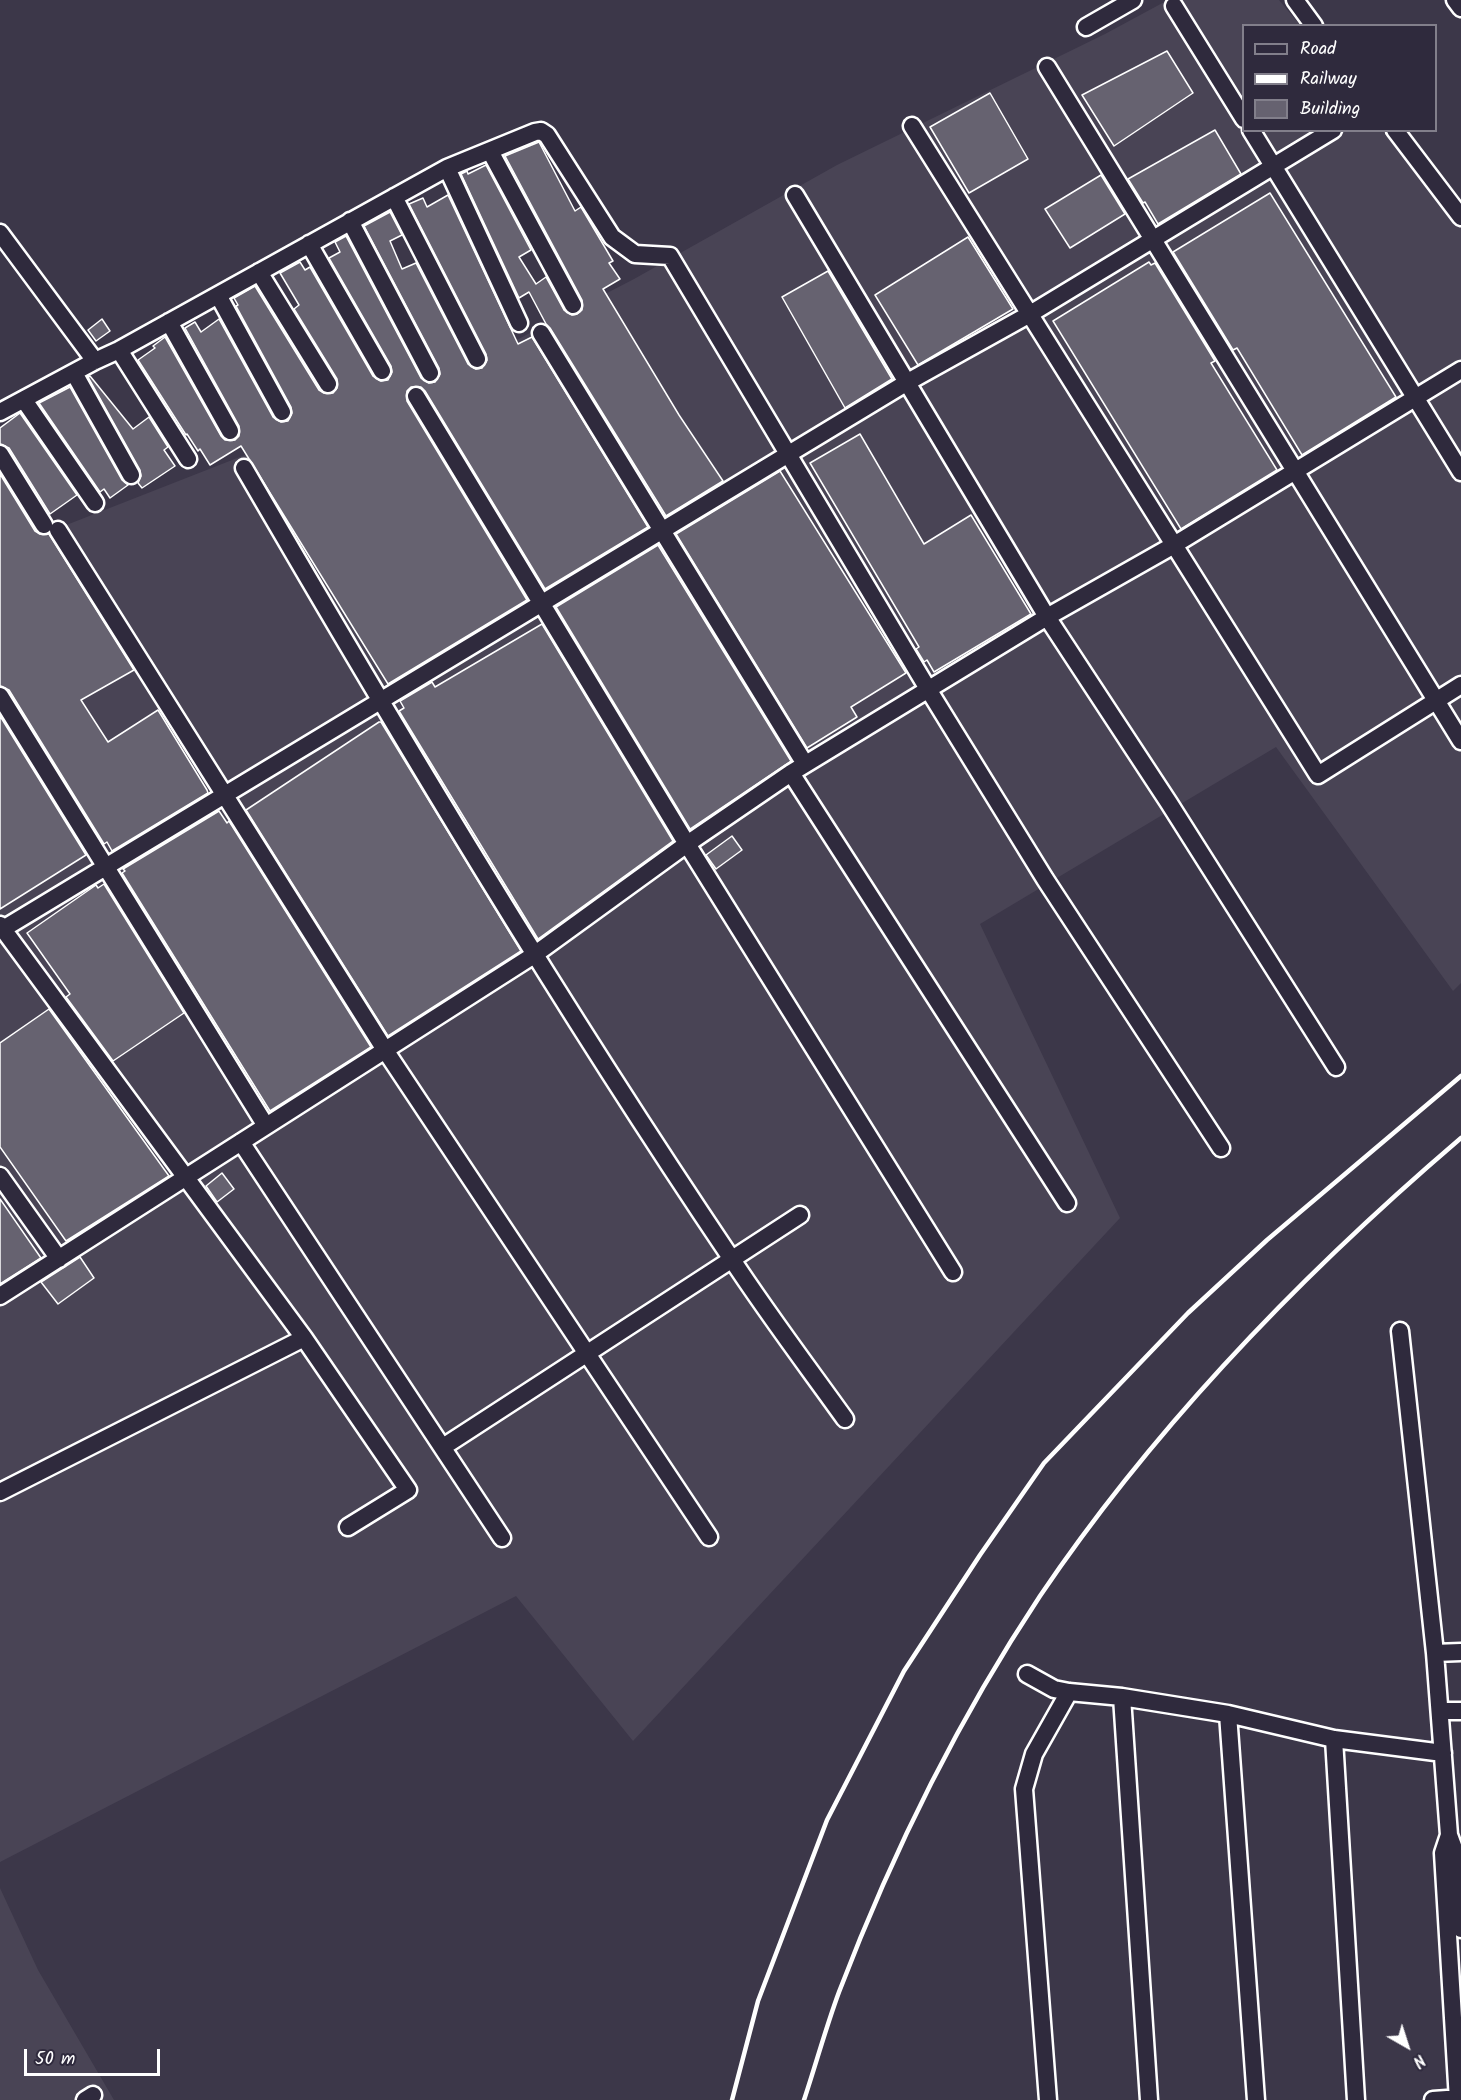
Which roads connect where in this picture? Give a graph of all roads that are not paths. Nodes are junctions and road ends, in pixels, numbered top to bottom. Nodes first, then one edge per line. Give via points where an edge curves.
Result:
1 (1133, 0) edge
2 (1295, 0) edge
3 (1455, 0) edge
4 (1174, 6) dead end
5 (1461, 8) edge
6 (1313, 24) edge
7 (1086, 27) dead end
8 (1047, 67) dead end
9 (1242, 116) edge
10 (912, 126) dead end
11 (1252, 132) edge
12 (1330, 132) edge
13 (1397, 132) edge
14 (490, 151) junction
15 (1273, 167) junction
16 (447, 168) junction
17 (795, 195) dead end
18 (394, 197) junction
19 (1461, 217) edge
20 (350, 221) junction
21 (0, 233) edge
22 (1153, 240) junction
23 (309, 244) junction
24 (259, 272) junction
25 (219, 295) junction
26 (573, 305) dead end
27 (1030, 314) junction
28 (170, 322) junction
29 (519, 323) dead end
30 (541, 333) dead end
31 (119, 350) junction
32 (477, 359) dead end
33 (95, 361) junction
34 (1461, 370) edge
35 (382, 371) dead end
36 (74, 373) junction
37 (430, 374) dead end
38 (906, 383) junction
39 (328, 384) dead end
40 (416, 396) dead end
41 (1416, 398) junction
42 (24, 400) junction
43 (0, 412) edge
44 (282, 412) dead end
45 (230, 431) dead end
46 (0, 454) edge
47 (789, 454) junction
48 (188, 459) dead end
49 (244, 468) dead end
50 (1295, 471) junction
51 (1461, 472) edge
52 (131, 475) dead end
53 (95, 503) dead end
54 (662, 531) junction
55 (1174, 545) junction
56 (542, 604) junction
57 (1047, 617) junction
58 (1461, 685) edge
59 (928, 689) junction
60 (0, 696) edge
61 (1436, 700) junction
62 (380, 702) junction
63 (1461, 741) edge
64 (805, 764) junction
65 (790, 773) junction
66 (224, 796) junction
67 (687, 844) junction
68 (106, 867) junction
69 (2, 927) edge
70 (534, 955) junction
71 (385, 1050) junction
72 (1336, 1067) dead end
73 (266, 1126) junction
74 (241, 1142) junction
75 (1221, 1148) dead end
76 (0, 1176) edge
77 (186, 1177) junction
78 (1067, 1203) dead end
79 (800, 1215) dead end
80 (59, 1259) junction
81 (732, 1259) junction
82 (952, 1272) dead end
83 (0, 1296) edge
84 (1400, 1331) dead end
85 (304, 1338) junction
86 (587, 1354) junction
87 (845, 1419) dead end
88 (442, 1447) junction
89 (0, 1492) edge
90 (348, 1527) dead end
91 (709, 1537) dead end
92 (502, 1538) dead end
93 (1461, 1652) edge
94 (1435, 1653) junction
95 (1026, 1674) dead end
96 (1069, 1692) junction
97 (1122, 1697) junction
98 (1440, 1711) junction
99 (1461, 1712) edge
100 (1228, 1714) junction
101 (1334, 1738) junction
102 (1443, 1753) junction
103 (1449, 1835) junction
104 (1461, 1929) edge
105 (1459, 2099) edge
106 (1048, 2100) edge
107 (1149, 2100) edge
108 (1256, 2100) edge
109 (1356, 2100) edge
110 (1433, 2100) edge

1 - 7 street
2 - 6 street
3 - 5 street
4 - 9 street
8 - 22 street
10 - 27 street
11 - 15 street
12 - 15 street
13 - 19 street
14 - 16 street
14 - 26 street
14 - 47 street via 542,131 612,237 635,254 670,255
15 - 22 street
15 - 41 street
16 - 18 street
16 - 29 street
17 - 38 street
18 - 20 street
18 - 32 street
20 - 23 street
20 - 37 street
21 - 33 street
22 - 27 street
22 - 50 street
23 - 24 street
23 - 35 street
24 - 25 street
24 - 39 street
25 - 28 street
25 - 44 street
27 - 38 street
27 - 55 street
28 - 31 street
28 - 45 street
30 - 54 street
31 - 33 street
31 - 48 street
33 - 36 street
34 - 41 street
36 - 42 street
36 - 52 street
38 - 47 street
38 - 57 street
40 - 56 street
41 - 50 street
41 - 51 street
42 - 43 street
42 - 53 street
46 - 66 street
47 - 54 street
47 - 59 street
49 - 62 street
50 - 55 street
50 - 61 street
54 - 56 street
54 - 64 street
55 - 57 street
55 - 61 street via 1318,775
56 - 62 street
56 - 67 street
57 - 59 street
57 - 72 street
58 - 61 street
59 - 64 street
59 - 75 street via 1045,879
60 - 68 street
61 - 63 street
62 - 66 street
62 - 70 street
64 - 65 street
65 - 67 street
65 - 78 street
66 - 68 street
66 - 71 street
67 - 70 street
67 - 82 street
68 - 69 street
68 - 73 street
69 - 77 street
70 - 71 street
70 - 81 street
71 - 73 street
71 - 86 street
73 - 74 street
74 - 77 street
74 - 88 street
76 - 80 street
77 - 80 street
77 - 85 street
79 - 81 street
80 - 83 street
81 - 86 street
81 - 87 street
84 - 94 street
85 - 89 street
85 - 90 street via 408,1490
86 - 88 street
86 - 91 street
88 - 92 street
93 - 94 street
94 - 98 street
95 - 96 street via 1054,1689
96 - 97 street
96 - 106 street via 1035,1754 1024,1789
97 - 100 street
97 - 107 street
98 - 99 street
98 - 102 street
100 - 101 street
100 - 108 street
101 - 102 street
101 - 109 street
102 - 103 street
103 - 104 street via 1456,1854
103 - 105 street via 1443,1853
105 - 110 street

